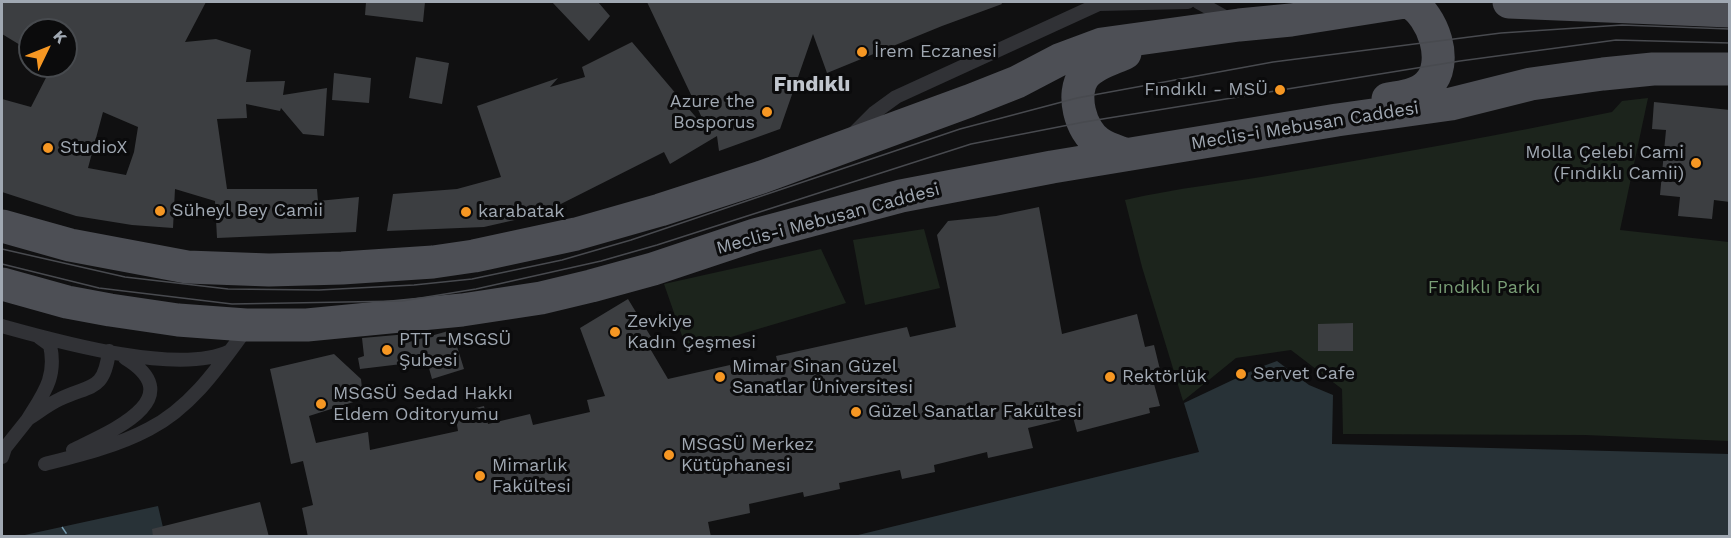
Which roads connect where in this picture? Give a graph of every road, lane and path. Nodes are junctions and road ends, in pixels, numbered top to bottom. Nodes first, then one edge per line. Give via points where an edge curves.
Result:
1 (1188, 2) edge
2 (1198, 2) edge
3 (1407, 2) edge
4 (1509, 2) edge
5 (1730, 11) edge
6 (1239, 25) junction
7 (1162, 36) junction
8 (1730, 69) edge
9 (1337, 120) junction
10 (841, 148) junction
11 (1124, 154) junction
12 (2, 226) edge
13 (2, 284) edge
14 (96, 308) junction
15 (2, 309) edge
16 (250, 324) junction
17 (2, 326) edge
18 (32, 334) junction
19 (230, 351) junction
20 (113, 352) junction
21 (28, 419) junction
22 (2, 456) edge

1 - 10 lane via 1099,4 896,97 859,126
2 - 6 lane
3 - 6 main road
3 - 9 main road via 1422,12 1432,31 1436,74 1419,91 1372,103
4 - 5 main road
6 - 7 main road
7 - 10 main road via 1102,44 1007,86
7 - 11 main road via 1092,69 1079,86 1077,98 1089,133 1098,143
8 - 9 main road, Meclis-i Mebusan Caddesi via 1653,69 1603,74 1531,84 1458,103
9 - 11 main road, Meclis-i Mebusan Caddesi
10 - 12 main road via 717,192 607,225 433,262 300,269 187,267 70,245
11 - 16 main road, Meclis-i Mebusan Caddesi via 901,195 541,298 307,325
13 - 14 main road, Meclis-i Mebusan Caddesi
14 - 15 main road via 52,315
14 - 16 main road, Meclis-i Mebusan Caddesi via 178,320
16 - 19 lane
17 - 18 lane
18 - 20 lane
18 - 21 lane via 50,345 53,357 51,379
19 - 20 lane via 215,357 169,360
19 - 20 lane via 188,401 150,429 104,448 45,465 125,423 138,414 148,399 151,386 147,377
20 - 21 lane via 98,383 59,399
21 - 22 lane

